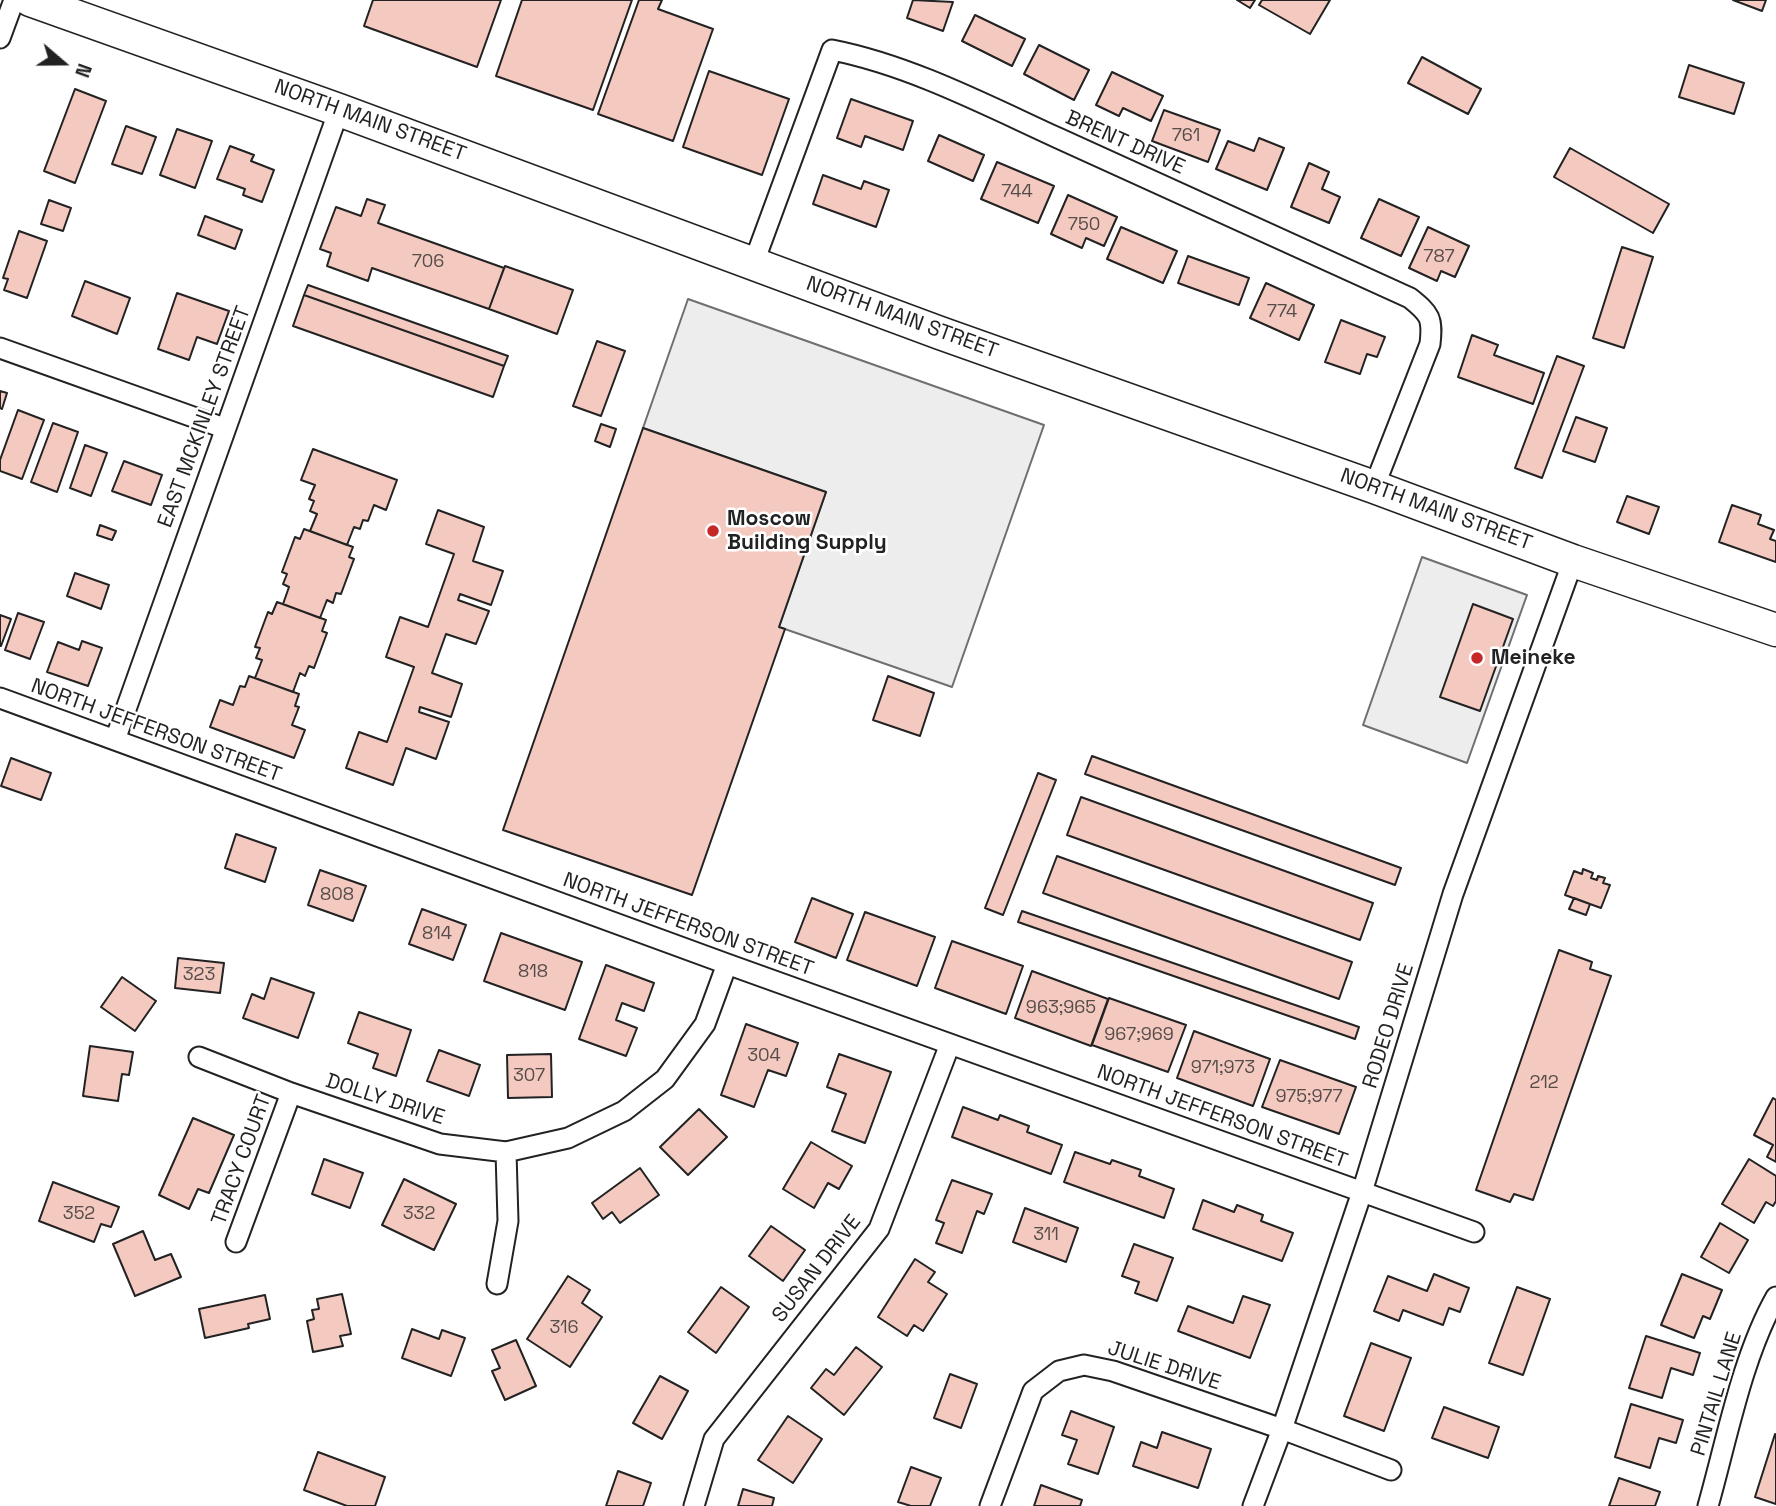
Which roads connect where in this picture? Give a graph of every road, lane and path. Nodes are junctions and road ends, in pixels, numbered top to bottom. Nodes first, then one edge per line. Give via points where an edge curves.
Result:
1 (14, 0) edge
2 (30, 0) edge
3 (0, 38) edge
4 (340, 110) junction
5 (754, 262) junction
6 (0, 348) edge
7 (224, 428) junction
8 (1374, 487) junction
9 (1573, 561) junction
10 (1776, 630) edge
11 (0, 698) edge
12 (115, 740) junction
13 (727, 964) junction
14 (950, 1044) junction
15 (199, 1057) dead end
16 (291, 1093) junction
17 (506, 1152) junction
18 (1363, 1192) junction
19 (1474, 1233) dead end
20 (236, 1242) dead end
21 (497, 1284) dead end
22 (1776, 1297) edge
23 (1282, 1429) junction
24 (1391, 1470) dead end
25 (694, 1506) edge
26 (990, 1506) edge
27 (1253, 1506) edge
28 (1708, 1506) edge

1 - 3 street
2 - 4 highway, NORTH MAIN STREET
4 - 5 highway, NORTH MAIN STREET
4 - 7 street, EAST MCKINLEY STREET
5 - 8 highway, NORTH MAIN STREET
5 - 8 street, BRENT DRIVE via 832,50 858,55 952,90 1410,298 1425,310 1432,324 1430,344
6 - 7 street
7 - 12 street, EAST MCKINLEY STREET
8 - 9 highway, NORTH MAIN STREET
9 - 10 highway, NORTH MAIN STREET
9 - 18 street, RODEO DRIVE via 1453,894
11 - 12 street, NORTH JEFFERSON STREET
12 - 13 street, NORTH JEFFERSON STREET
13 - 14 street, NORTH JEFFERSON STREET
13 - 17 street, DOLLY DRIVE via 705,1024 665,1079 624,1111 568,1138
14 - 18 street, NORTH JEFFERSON STREET
14 - 25 street, SUSAN DRIVE via 879,1229 714,1439
15 - 16 street, DOLLY DRIVE
16 - 17 street, DOLLY DRIVE via 440,1144
16 - 20 street, TRACY COURT
17 - 21 street via 508,1221
18 - 19 street, NORTH JEFFERSON STREET
18 - 23 street, RODEO DRIVE
22 - 28 street, PINTAIL LANE via 1748,1366
23 - 24 street, JULIE DRIVE
23 - 26 street, JULIE DRIVE via 1084,1364 1059,1371 1033,1391
23 - 27 street, RODEO DRIVE

